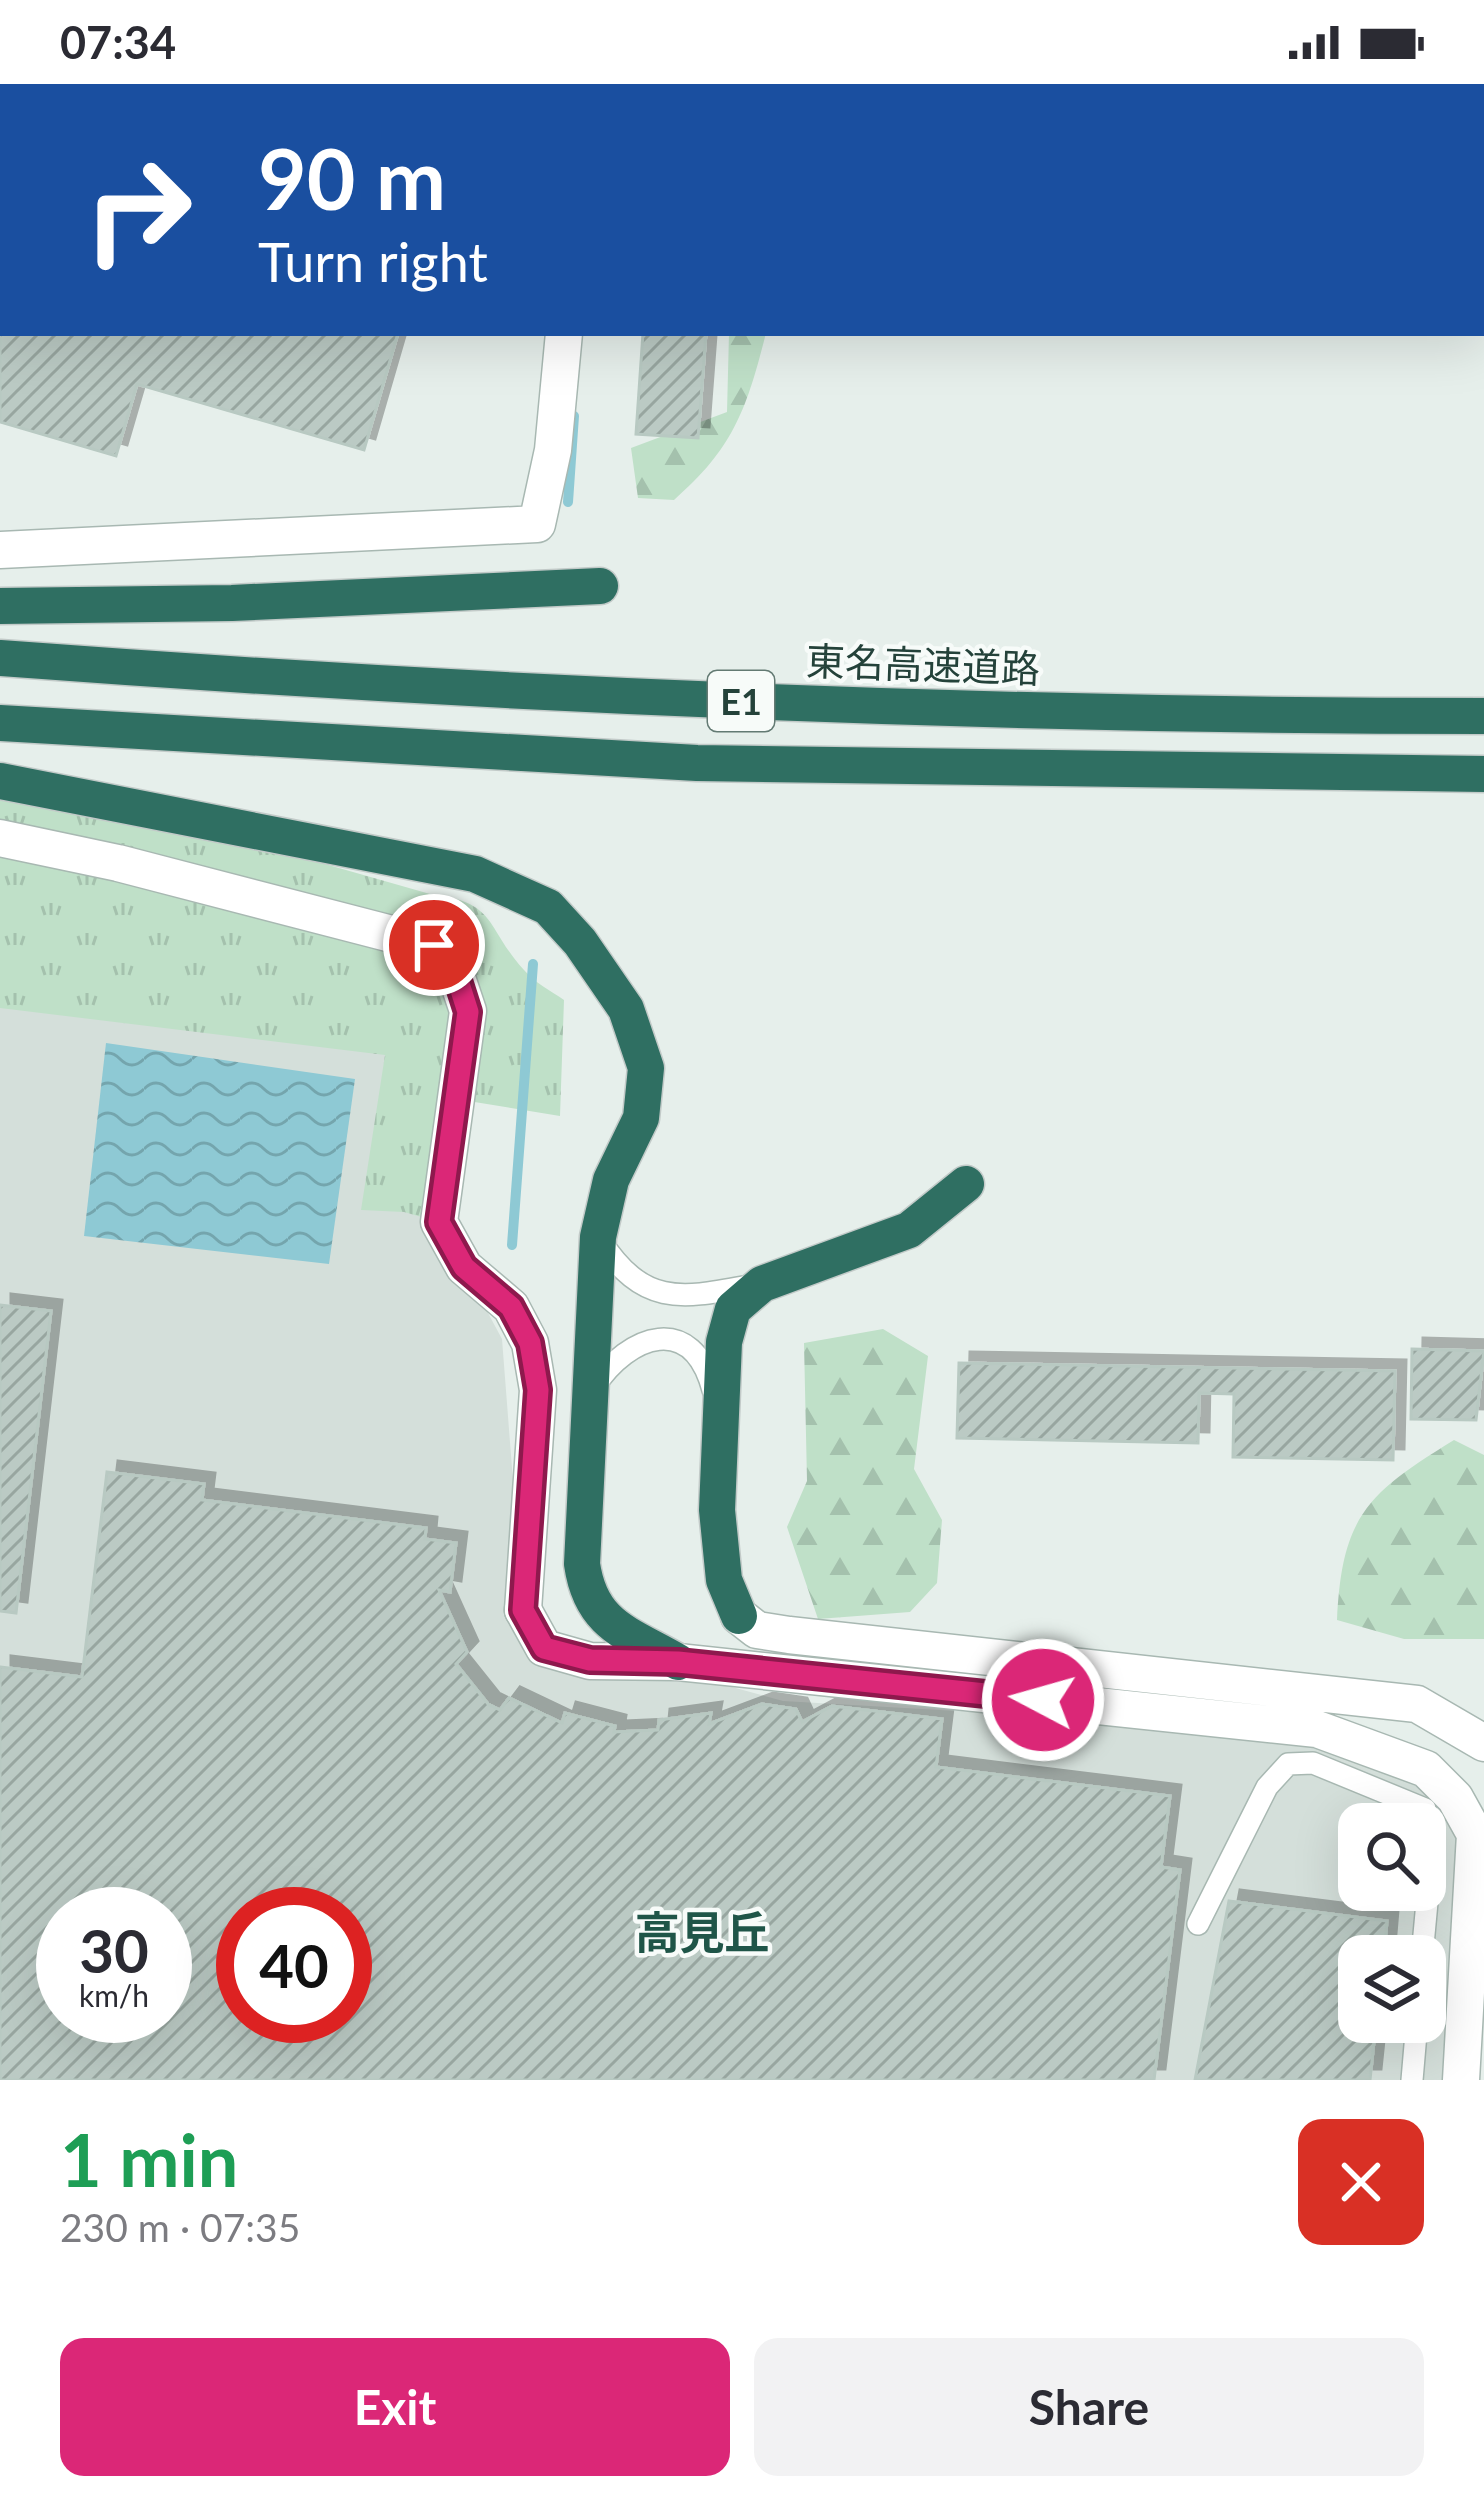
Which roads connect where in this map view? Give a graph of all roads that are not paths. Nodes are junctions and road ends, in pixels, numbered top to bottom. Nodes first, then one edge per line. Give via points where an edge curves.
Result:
1 (564, 336) edge
2 (0, 550) edge
3 (600, 586) dead end
4 (0, 606) edge
5 (0, 658) edge
6 (1484, 716) edge
7 (0, 722) edge
8 (1484, 774) edge
9 (0, 781) edge
10 (0, 838) edge
11 (966, 1184) dead end
12 (598, 1237) junction
13 (762, 1284) junction
14 (590, 1393) junction
15 (719, 1412) junction
16 (739, 1616) joint
17 (678, 1662) junction
18 (1484, 1744) edge
19 (1198, 1924) dead end
20 (1424, 1935) edge
21 (1415, 2043) edge
22 (1412, 2080) edge
23 (1461, 2080) edge

1 - 2 street via 537,524
3 - 4 highway
5 - 6 highway, 東名高速道路 / E1 via 699,700
7 - 8 highway, E1 via 697,764
9 - 12 highway via 476,874 548,908 608,975 646,1068 641,1118 610,1180
10 - 17 street via 434,945 454,968 468,1012 439,1222 464,1267 511,1307 530,1343 538,1390 523,1610 544,1648 590,1660
11 - 13 highway via 909,1230
12 - 13 lane via 617,1266 651,1291 674,1297
12 - 14 highway
13 - 15 highway via 743,1296 727,1325
14 - 15 lane via 617,1355 669,1340 701,1360
14 - 17 highway via 587,1596 602,1618
15 - 16 highway via 719,1551
16 - 18 street via 757,1630 789,1635 1417,1704
17 - 23 street via 1317,1729 1426,1769 1475,1834
19 - 20 lane via 1267,1787 1288,1764 1313,1763 1426,1809
21 - 22 lane

